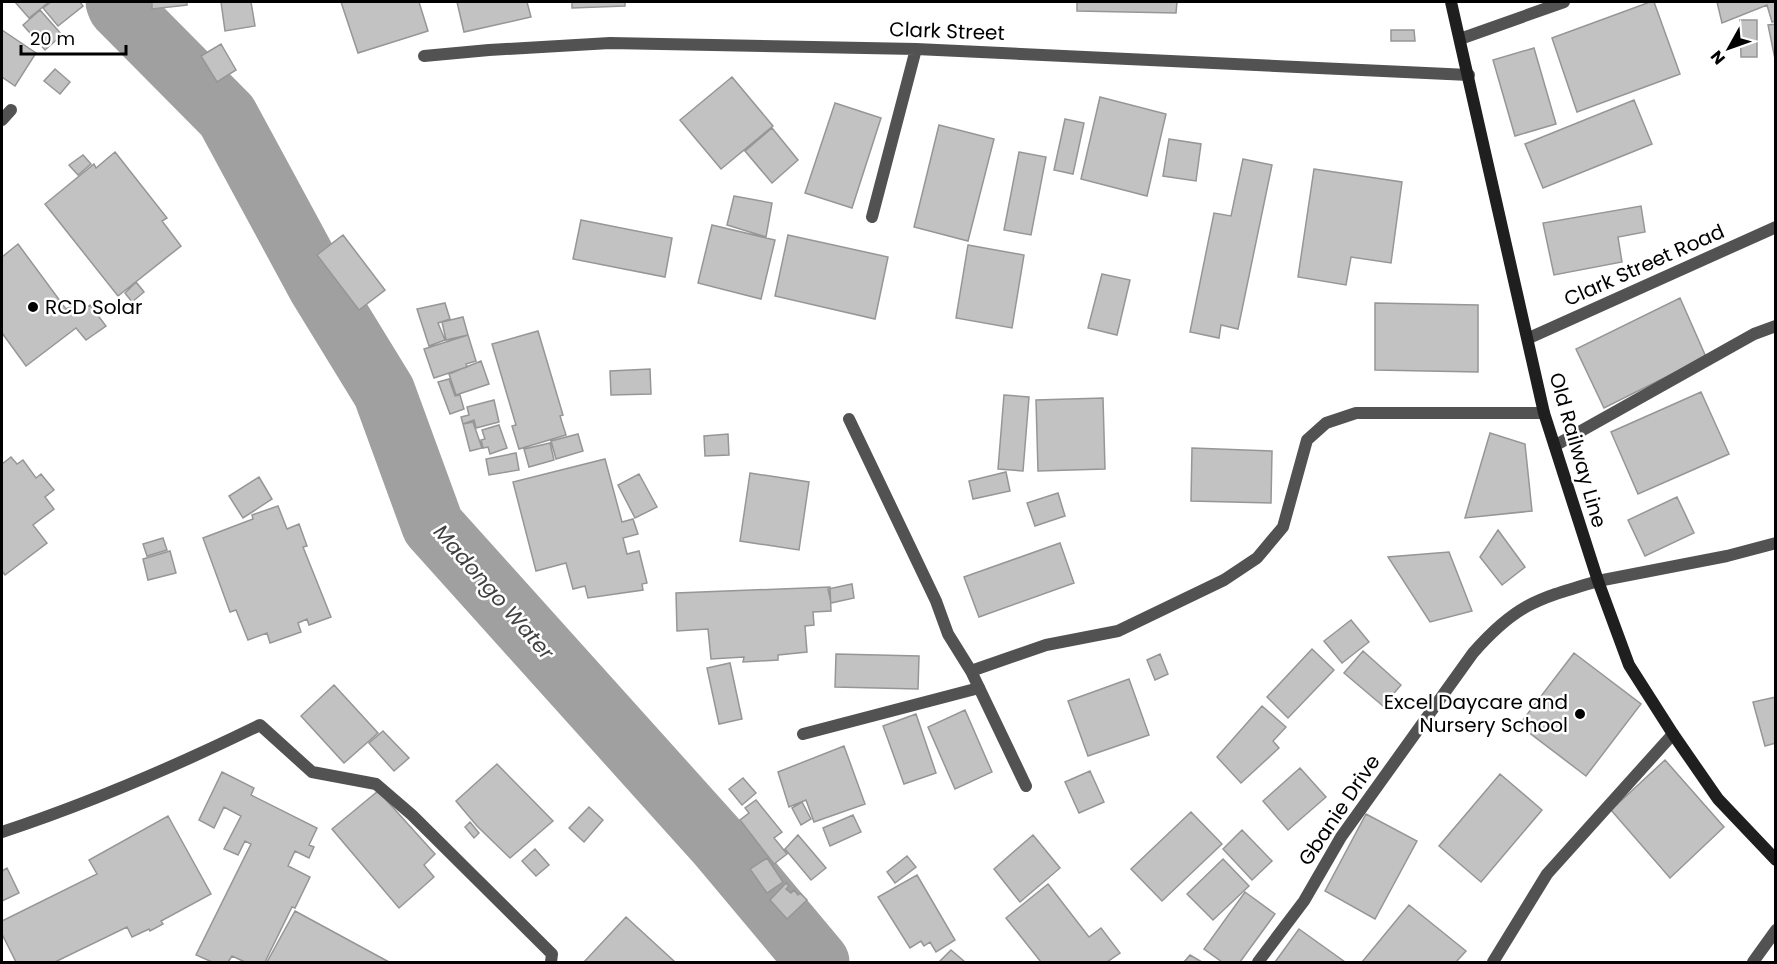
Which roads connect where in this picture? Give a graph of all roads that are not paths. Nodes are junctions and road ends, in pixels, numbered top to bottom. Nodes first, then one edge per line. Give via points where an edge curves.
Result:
1 (1451, 2) edge
2 (1564, 2) edge
3 (1460, 39) junction
4 (916, 49) junction
5 (424, 57) dead end
6 (1469, 75) junction
7 (11, 110) dead end
8 (2, 120) edge
9 (872, 217) dead end
10 (1776, 227) edge
11 (1776, 326) edge
12 (1529, 338) junction
13 (1544, 413) junction
14 (849, 419) dead end
15 (1556, 446) junction
16 (1776, 543) edge
17 (1598, 582) junction
18 (971, 671) junction
19 (979, 688) junction
20 (803, 734) dead end
21 (1673, 734) junction
22 (1026, 786) dead end
23 (2, 832) edge
24 (1772, 854) edge
25 (1776, 930) edge
26 (551, 963) edge
27 (1258, 963) edge
28 (1493, 963) edge
29 (1753, 963) edge

1 - 3 street, Old Railway Line
2 - 3 street
3 - 6 street, Old Railway Line
4 - 5 street, Clark Street via 610,44
4 - 6 street, Clark Street
4 - 9 street
6 - 12 street, Old Railway Line via 1499,221
7 - 8 street
10 - 12 street, Clark Street Road
11 - 15 street via 1754,334
12 - 13 street, Old Railway Line
13 - 15 street, Old Railway Line
13 - 18 street via 1356,413 1326,423 1307,440 1283,527 1257,558 1224,580 1118,630 1046,645
14 - 18 street via 948,634
15 - 17 street, Old Railway Line
16 - 17 street, Gbanie Drive
17 - 21 street, Old Railway Line via 1629,665
17 - 27 street, Gbanie Drive via 1538,599 1494,629 1341,837 1304,901
18 - 19 street
19 - 20 street
19 - 22 street
21 - 24 street, Old Railway Line via 1718,799
21 - 28 street via 1546,874
23 - 26 street via 183,762 260,725 312,772 376,784 527,927 552,954
25 - 29 street

